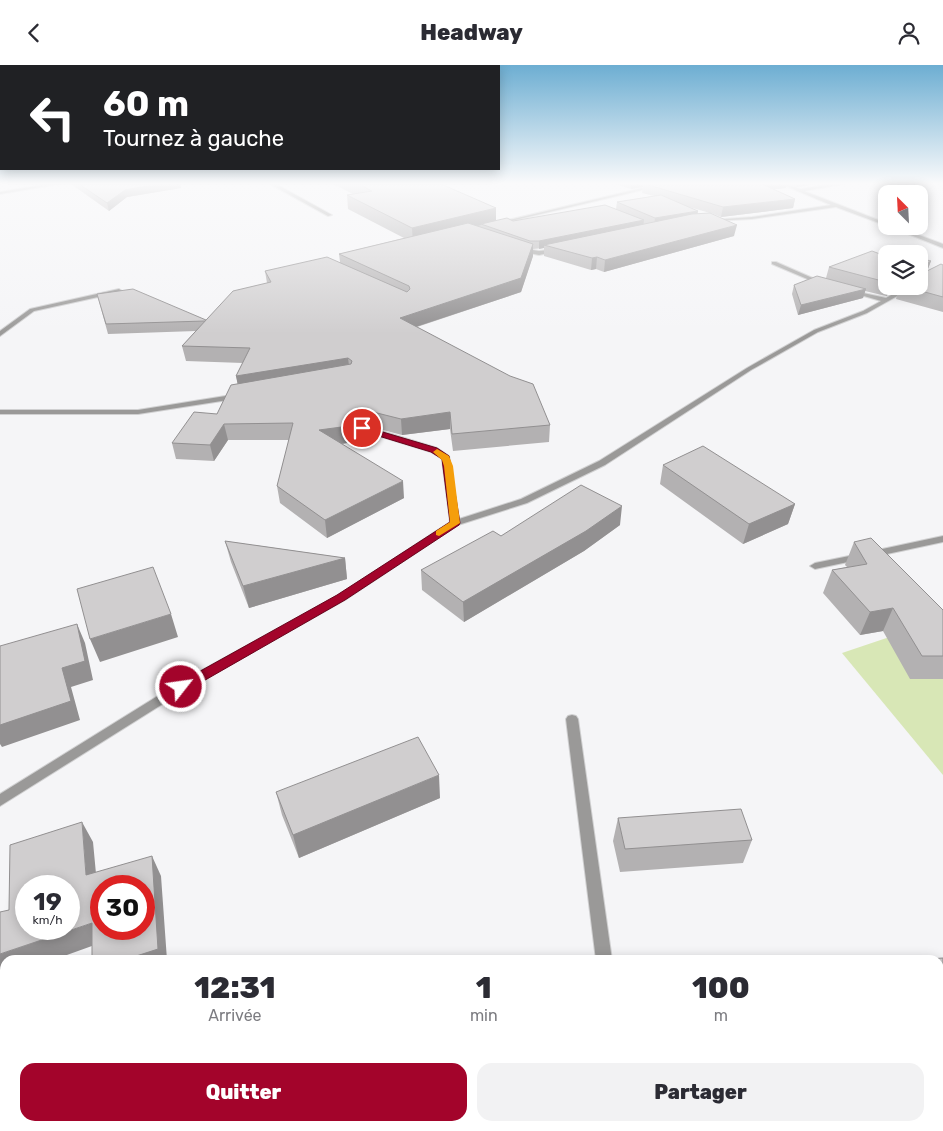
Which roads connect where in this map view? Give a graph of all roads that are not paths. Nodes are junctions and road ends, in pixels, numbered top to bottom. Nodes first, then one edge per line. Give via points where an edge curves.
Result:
1 (913, 235) edge
2 (943, 247) edge
3 (514, 248) edge
4 (560, 250) edge
5 (774, 263) dead end
6 (830, 285) edge
7 (119, 291) edge
8 (848, 291) edge
9 (896, 295) edge
10 (886, 301) junction
11 (0, 334) edge
12 (247, 395) edge
13 (0, 412) edge
14 (362, 428) edge
15 (455, 523) junction
16 (943, 539) edge
17 (814, 566) dead end
18 (572, 719) dead end
19 (0, 801) edge
20 (603, 955) edge

1 - 2 street
3 - 4 street via 528,253
5 - 6 street via 811,281
7 - 11 street via 32,310
8 - 10 street
9 - 10 street
10 - 15 street via 816,331 749,369 602,463 524,501
12 - 13 street via 138,411
14 - 15 street via 434,450 446,458
15 - 19 street via 341,598 181,687
16 - 17 street
18 - 20 street

